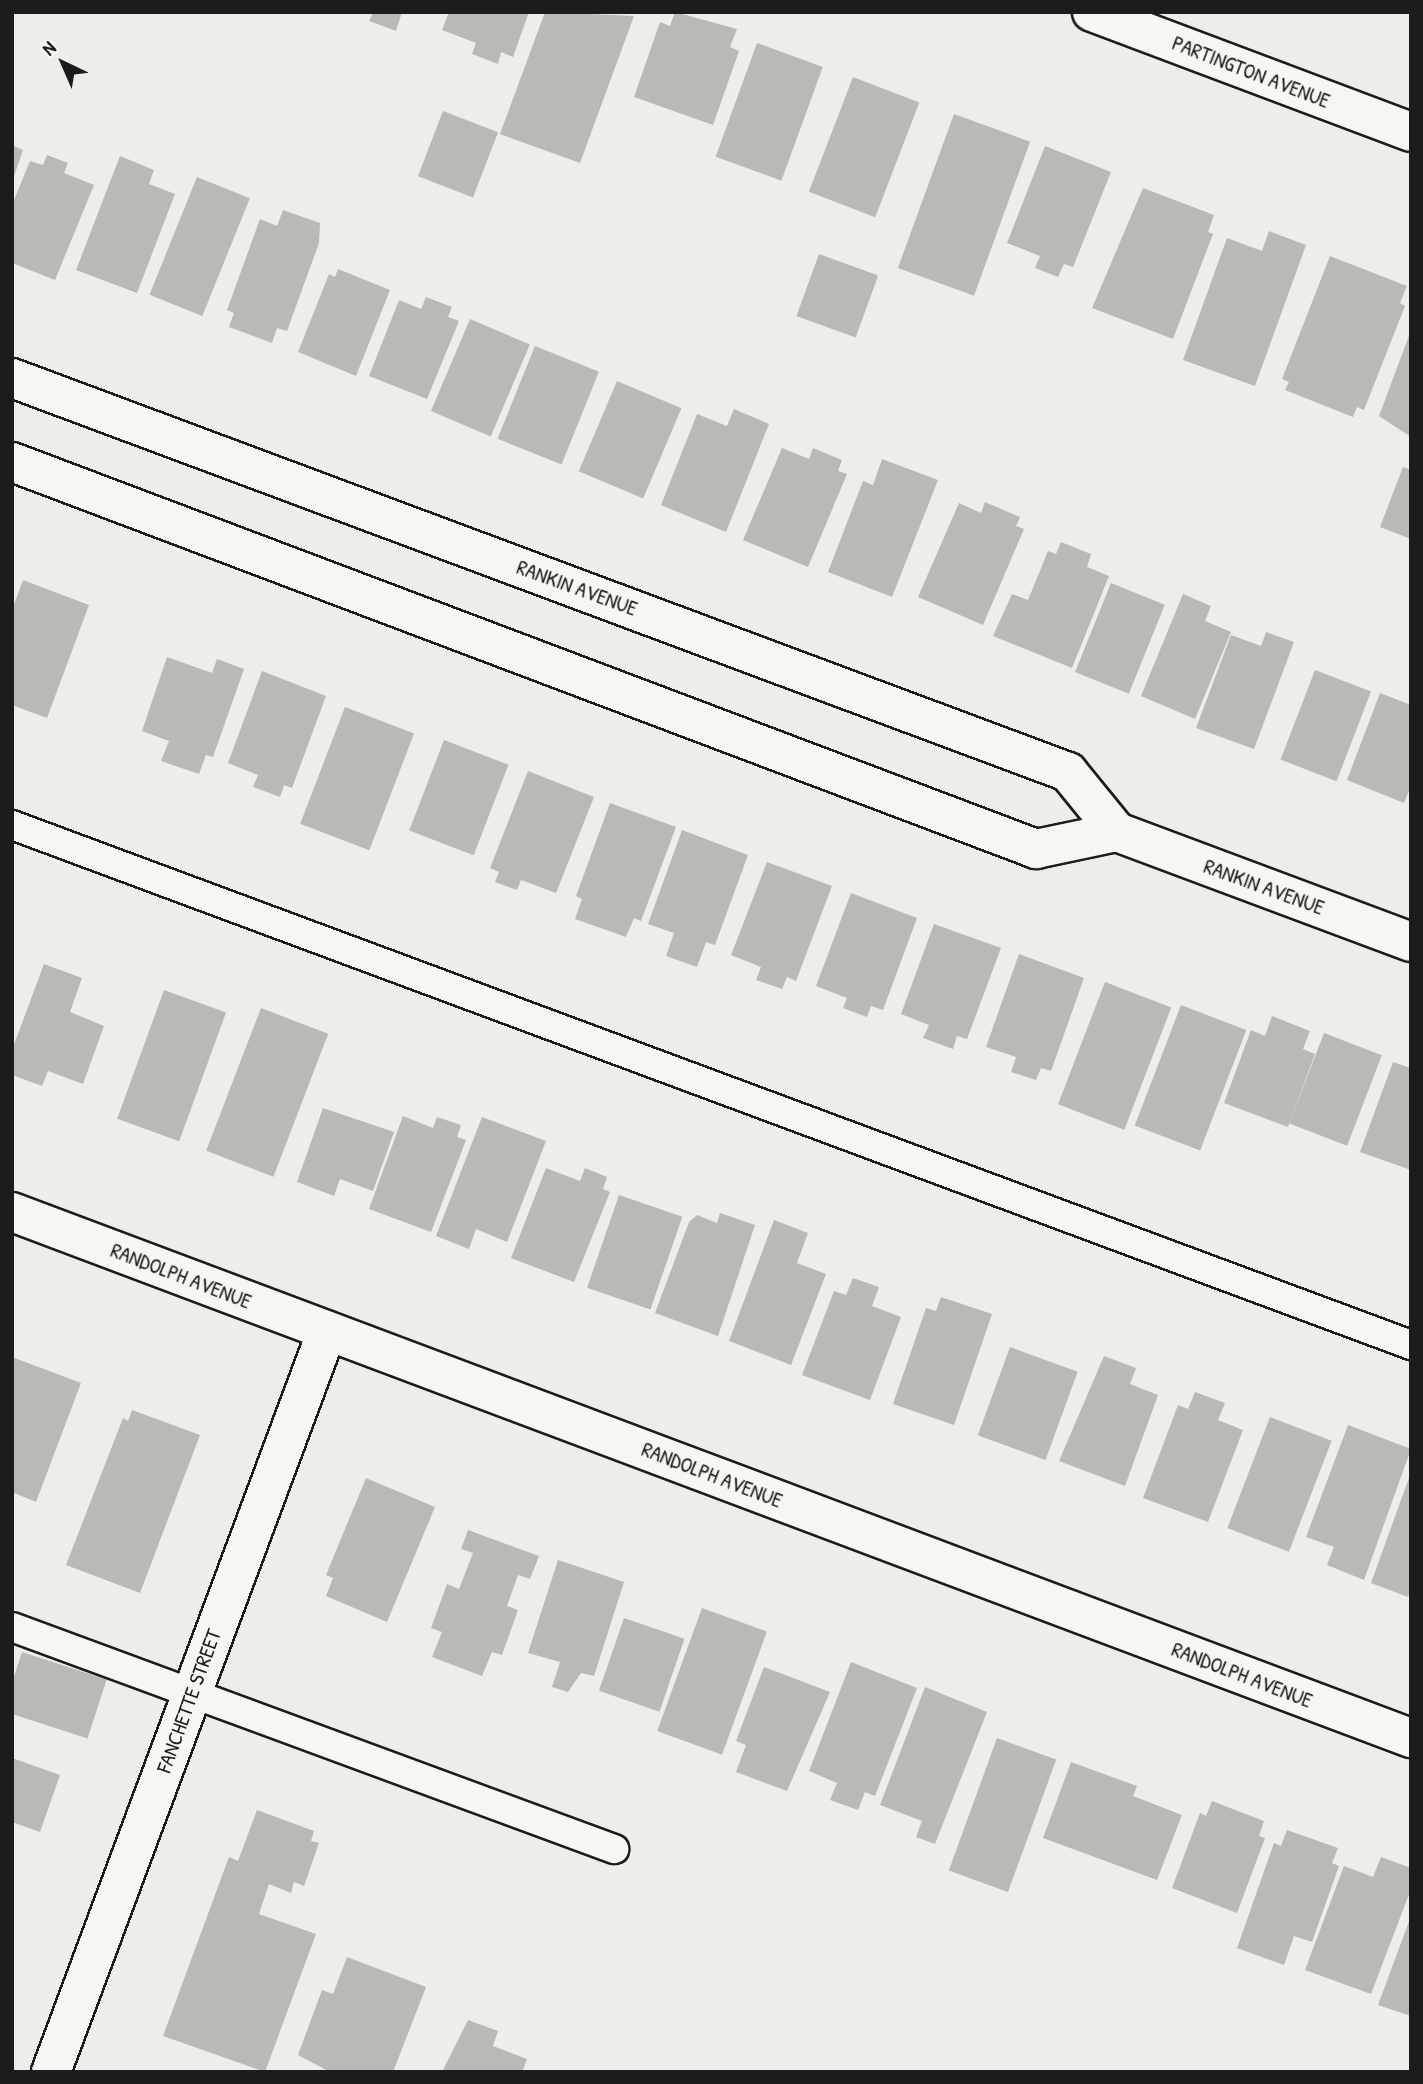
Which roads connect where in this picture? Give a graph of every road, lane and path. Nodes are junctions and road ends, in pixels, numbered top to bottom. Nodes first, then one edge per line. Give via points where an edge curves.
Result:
1 (1092, 12) edge
2 (1411, 132) edge
3 (12, 378) edge
4 (12, 462) edge
5 (12, 825) edge
6 (1117, 832) junction
7 (1411, 942) edge
8 (12, 1212) edge
9 (327, 1331) junction
10 (1411, 1345) edge
11 (12, 1627) edge
12 (192, 1693) junction
13 (1411, 1738) edge
14 (614, 1849) dead end
15 (51, 2072) edge

1 - 2 street, PARTINGTON AVENUE
3 - 6 street, RANKIN AVENUE via 1068,772
4 - 6 street via 1036,849
5 - 10 lane
6 - 7 street, RANKIN AVENUE
8 - 9 street, RANDOLPH AVENUE
9 - 12 street, FANCHETTE STREET
9 - 13 street, RANDOLPH AVENUE
11 - 12 lane
12 - 14 lane
12 - 15 street, FANCHETTE STREET

